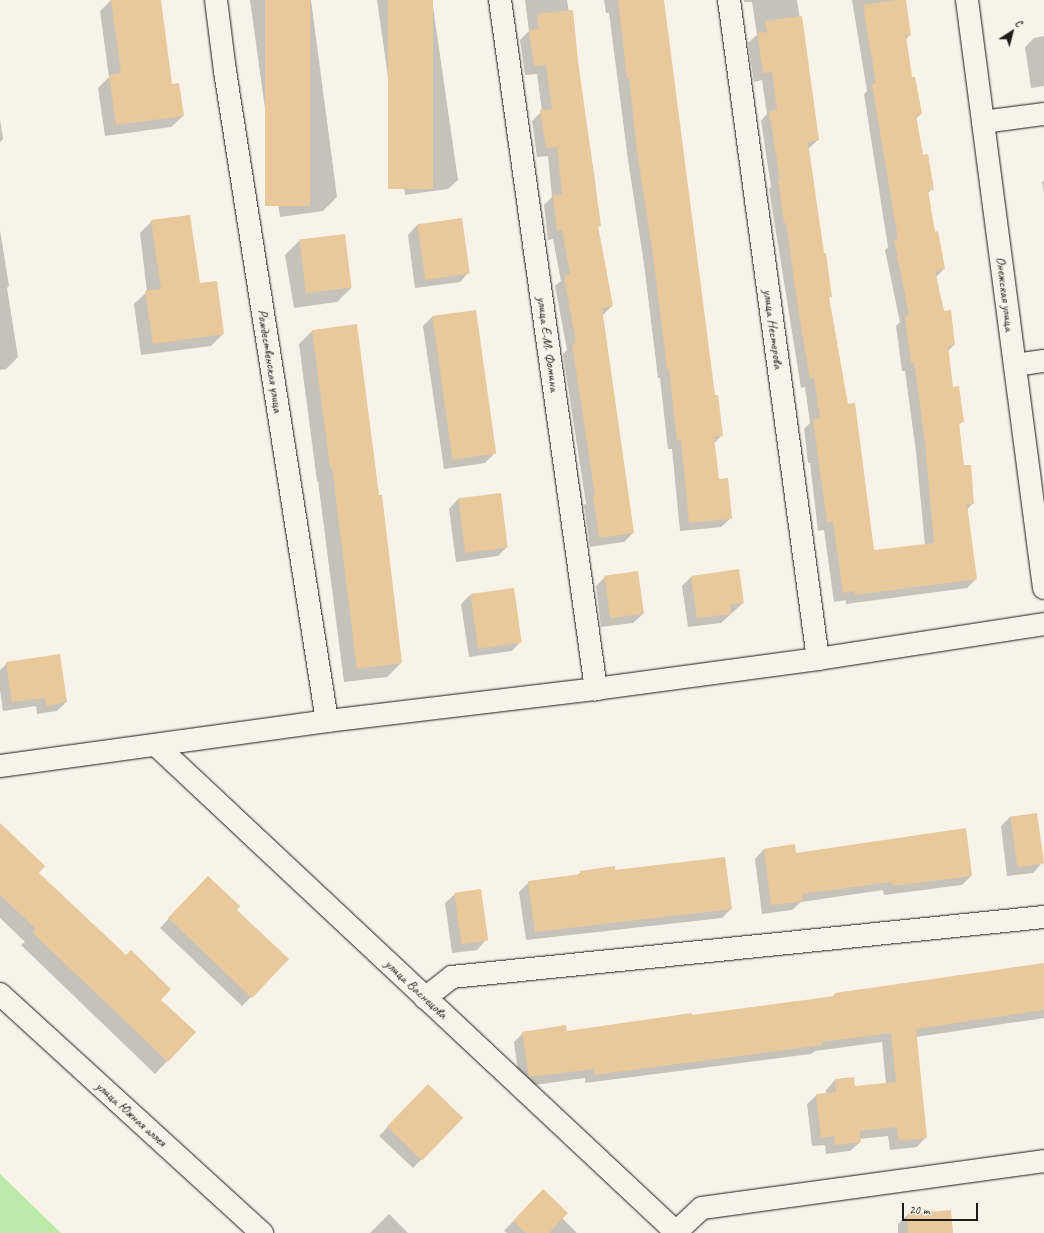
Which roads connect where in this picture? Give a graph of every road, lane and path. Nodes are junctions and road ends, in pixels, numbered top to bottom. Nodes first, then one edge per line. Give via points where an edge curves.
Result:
1 (216, 0) edge
2 (500, 0) edge
3 (729, 0) edge
4 (967, 0) edge
5 (1044, 114) edge
6 (983, 122) junction
7 (1044, 361) edge
8 (1015, 366) junction
9 (1044, 588) edge
10 (1044, 624) edge
11 (818, 659) junction
12 (596, 689) junction
13 (327, 721) junction
14 (156, 745) junction
15 (0, 766) edge
16 (1044, 917) edge
17 (0, 994) edge
18 (425, 998) junction
19 (1044, 1161) edge
20 (676, 1232) edge
21 (262, 1233) edge

1 - 13 street, Рождественская улица
2 - 12 street, улица Е.М. Фомина
3 - 11 street, улица Нестерова
4 - 6 street, Онежская улица
5 - 6 street
6 - 8 street, Онежская улица
7 - 8 street
8 - 9 street, Онежская улица
10 - 11 street
11 - 12 street
12 - 13 street
13 - 14 street
14 - 15 street
14 - 18 street, улица Васнецова
16 - 18 street via 452,977
17 - 21 street, улица Южная аллея
18 - 20 street, улица Васнецова
19 - 20 street via 702,1208

